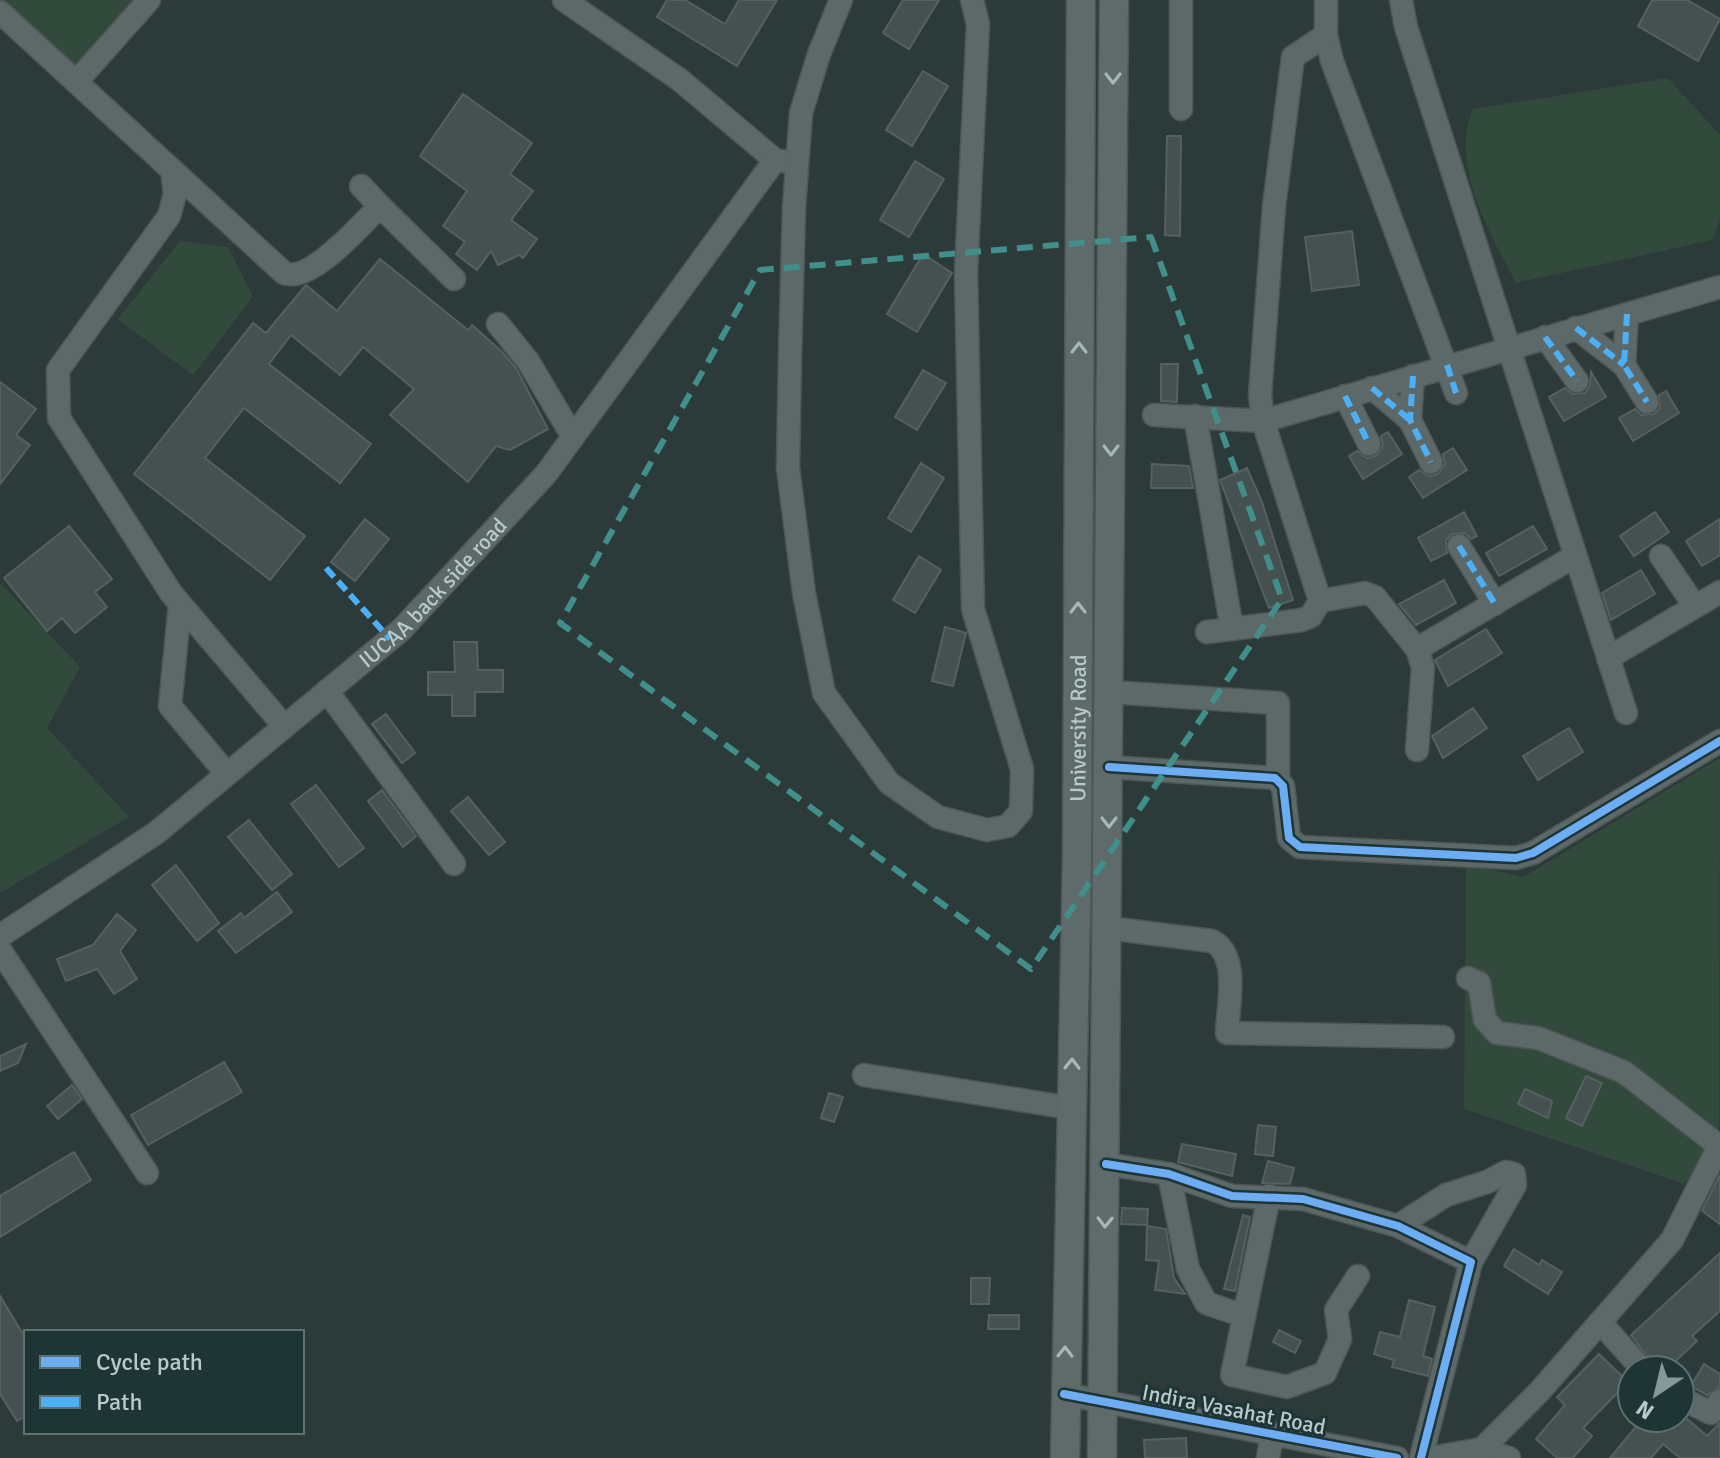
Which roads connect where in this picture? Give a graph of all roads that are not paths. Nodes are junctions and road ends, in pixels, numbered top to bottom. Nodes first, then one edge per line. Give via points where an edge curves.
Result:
1 (149, 0) edge
2 (564, 0) edge
3 (841, 0) edge
4 (972, 0) edge
5 (1081, 0) edge
6 (1114, 0) edge
7 (1181, 0) edge
8 (1326, 0) edge
9 (1401, 0) edge
10 (0, 12) edge
11 (1326, 35) junction
12 (76, 82) junction
13 (1181, 109) dead end
14 (786, 162) junction
15 (172, 170) junction
16 (361, 186) dead end
17 (380, 206) junction
18 (454, 279) dead end
19 (1720, 287) edge
20 (1627, 314) junction
21 (498, 324) dead end
22 (1576, 328) junction
23 (1545, 337) junction
24 (1509, 348) junction
25 (1447, 365) junction
26 (1624, 365) junction
27 (1413, 376) junction
28 (1577, 381) dead end
29 (1372, 388) junction
30 (1456, 393) dead end
31 (1345, 396) junction
32 (1647, 402) dead end
33 (1154, 415) dead end
34 (1195, 416) junction
35 (1410, 420) junction
36 (1263, 421) junction
37 (573, 437) junction
38 (1369, 444) dead end
39 (1431, 462) dead end
40 (1459, 546) dead end
41 (1575, 556) junction
42 (1661, 556) dead end
43 (1720, 592) edge
44 (1320, 601) junction
45 (180, 604) junction
46 (1495, 604) junction
47 (1694, 605) junction
48 (1232, 629) junction
49 (1207, 632) dead end
50 (1417, 649) junction
51 (1608, 658) junction
52 (327, 691) junction
53 (1109, 692) junction
54 (1626, 713) dead end
55 (284, 726) junction
56 (1720, 741) edge
57 (1417, 750) dead end
58 (1109, 767) junction
59 (227, 774) junction
60 (1278, 779) junction
61 (454, 864) dead end
62 (1108, 928) junction
63 (0, 936) edge
64 (0, 950) edge
65 (1468, 978) dead end
66 (1443, 1037) dead end
67 (864, 1075) dead end
68 (1071, 1108) junction
69 (1720, 1145) edge
70 (1106, 1164) junction
71 (147, 1173) dead end
72 (1169, 1174) junction
73 (1269, 1196) junction
74 (1398, 1226) junction
75 (1471, 1262) junction
76 (1358, 1276) dead end
77 (1244, 1316) junction
78 (1600, 1322) junction
79 (1629, 1354) edge
80 (1064, 1394) junction
81 (1101, 1401) junction
82 (1720, 1401) edge
83 (1696, 1406) edge
84 (1272, 1435) junction
85 (1475, 1453) edge
86 (1065, 1458) edge
87 (1102, 1458) edge
88 (1268, 1458) edge
89 (1397, 1458) edge
90 (1421, 1458) edge
91 (1430, 1458) edge
92 (1509, 1458) edge

1 - 12 street
2 - 14 street
3 - 14 street
4 - 14 street via 978,24 966,273 973,609 1022,769 1021,811 1008,826 987,830 938,817 889,783 824,693 788,468
68 -> 5 main road, University Road
6 -> 53 main road, University Road
7 - 13 street
8 - 11 street
9 - 24 street
10 - 12 street
11 - 25 street
11 - 36 street via 1293,57 1274,206 1260,395
12 - 15 street
14 - 37 street, IUCAA back side road
15 - 17 street via 294,277 321,261
15 - 45 street via 175,194 169,216 58,370 59,418
16 - 17 street
17 - 18 street
19 - 20 street
20 - 22 street
20 - 26 street
21 - 37 street via 528,361
22 - 23 street
22 - 26 street
23 - 24 street
23 - 28 street
24 - 25 street
24 - 41 street
25 - 27 street
25 - 30 street
26 - 32 street
27 - 29 street
27 - 35 street
29 - 31 street
29 - 35 street
31 - 36 street
31 - 38 street
33 - 34 street
34 - 36 street
34 - 48 street
35 - 39 street
36 - 44 street
37 - 52 street, IUCAA back side road via 546,474 401,630
40 - 46 street
41 - 46 street
41 - 51 street
42 - 47 street
43 - 47 street
44 - 48 street via 1302,620
44 - 50 street via 1365,593 1375,597
45 - 55 street
45 - 59 street via 170,706
46 - 50 street
47 - 51 street
48 - 49 street
50 - 57 street via 1423,667
51 - 54 street
52 - 55 street, IUCAA back side road
52 - 61 street
53 - 58 main road, University Road
53 - 60 street via 1278,703
55 - 59 street, IUCAA back side road
56 - 60 street via 1533,853 1516,858 1297,846 1289,838
58 - 60 street
58 -> 62 main road, University Road
59 - 63 street, IUCAA back side road via 156,833
62 - 66 street via 1221,946 1227,955 1227,1033
62 - 70 main road, University Road
64 - 71 street
65 - 69 street via 1479,983 1485,1020 1497,1033 1538,1038 1624,1072
67 - 68 street
80 -> 68 main road, University Road
69 - 78 street via 1672,1240
70 - 72 street
70 -> 81 main road, University Road
72 - 73 street via 1232,1196
72 - 77 street via 1188,1269 1206,1303
73 - 74 street via 1303,1199
73 - 77 street
74 - 75 street
74 - 75 street via 1446,1195 1510,1172 1515,1185
75 - 90 street
76 - 77 street via 1336,1310 1340,1339 1325,1373 1287,1387 1232,1375
78 - 79 street
78 - 85 street
80 - 81 street, Indira Vasahat Road
80 - 86 main road, University Road
81 - 84 street, Indira Vasahat Road
81 - 87 main road, University Road
82 - 83 street via 1711,1413
84 - 88 street
84 - 89 street, Indira Vasahat Road
85 - 91 street
85 - 92 street

